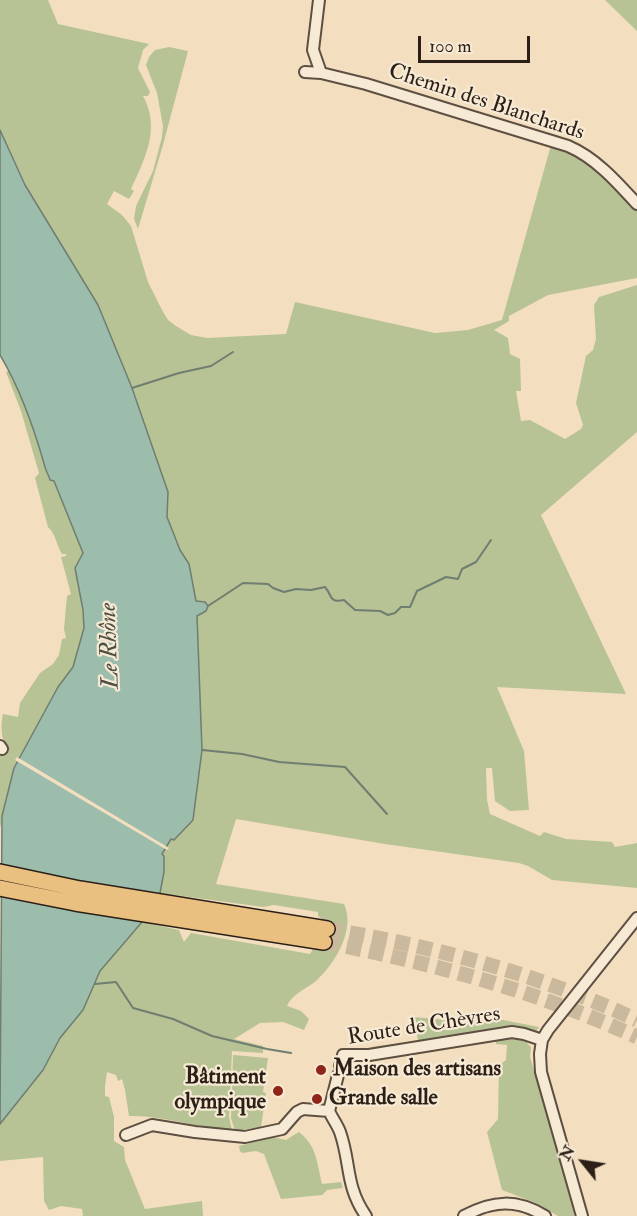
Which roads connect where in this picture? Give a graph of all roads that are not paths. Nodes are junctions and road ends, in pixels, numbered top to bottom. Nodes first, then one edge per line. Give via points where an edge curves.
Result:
1 (319, 0) edge
2 (305, 72) dead end
3 (321, 73) junction
4 (636, 202) edge
5 (0, 872) edge
6 (0, 888) edge
7 (184, 913) junction
8 (637, 918) edge
9 (326, 936) tunnel mouth
10 (542, 1041) junction
11 (329, 1111) junction
12 (126, 1135) dead end
13 (581, 1215) edge
14 (366, 1216) edge
15 (464, 1216) edge
16 (545, 1216) edge

1 - 3 street via 313,50
2 - 3 street, Chemin des Blanchards
3 - 4 street, Chemin des Blanchards via 573,149 599,165
5 - 7 highway
6 - 7 highway via 75,903
7 - 9 highway
8 - 10 street
10 - 11 street, Route de Chèvres via 512,1032 369,1055 343,1055
10 - 13 street via 539,1059 543,1082
11 - 12 street via 303,1109 282,1129 245,1137 152,1125
11 - 14 street via 340,1133 358,1206
15 - 16 street via 510,1203 527,1206

